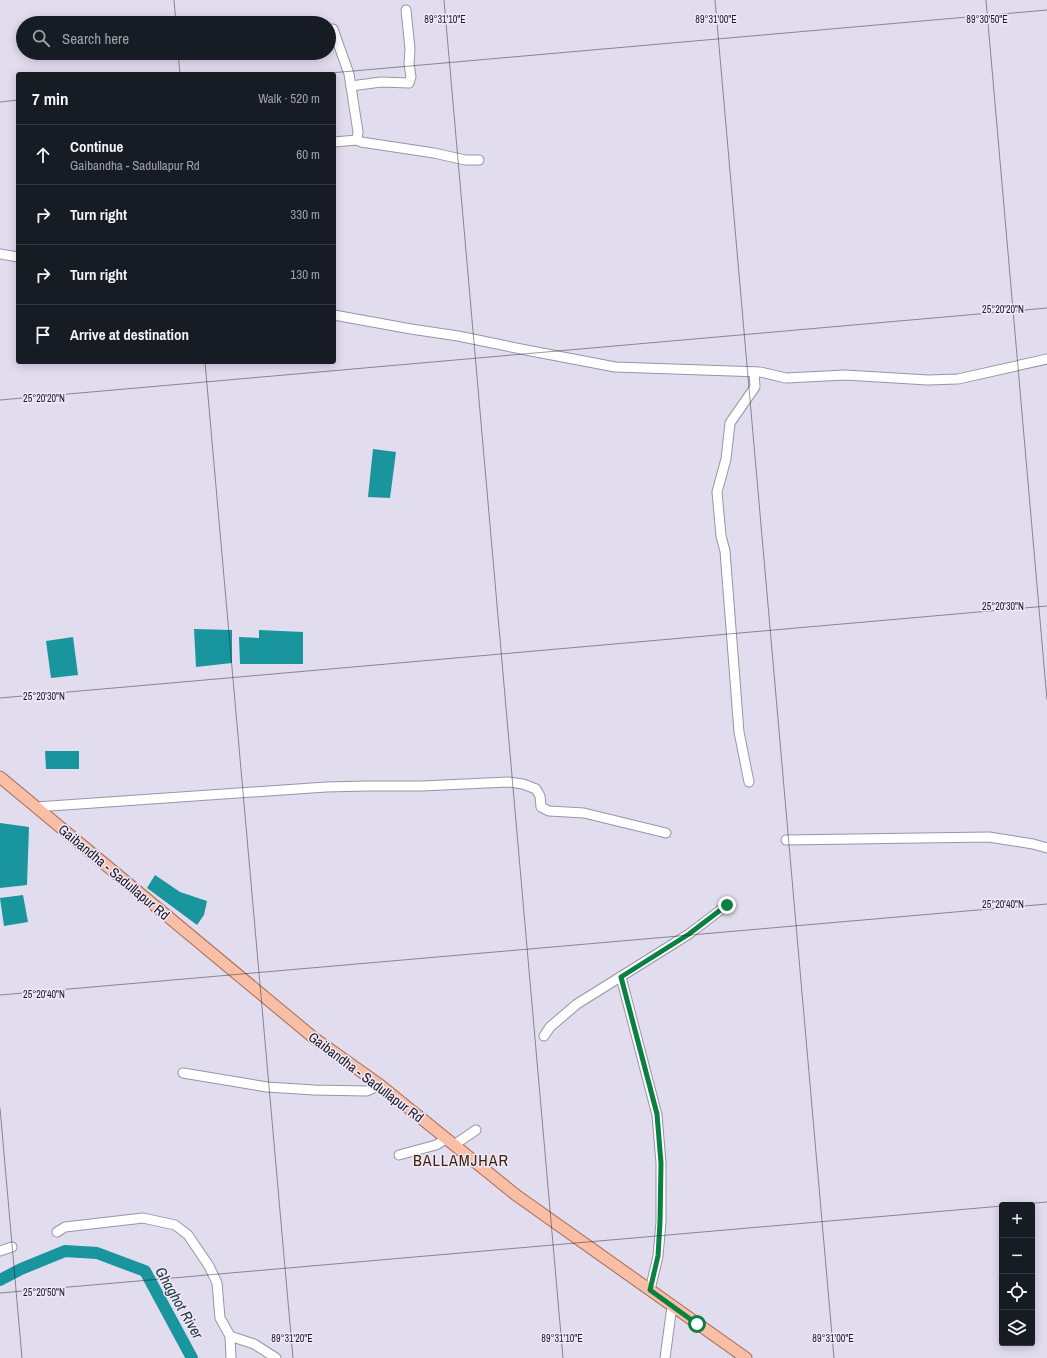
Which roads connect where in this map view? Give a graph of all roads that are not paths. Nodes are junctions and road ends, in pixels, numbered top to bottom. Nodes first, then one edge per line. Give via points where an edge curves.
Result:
1 (406, 10) dead end
2 (336, 37) edge
3 (351, 86) junction
4 (357, 140) junction
5 (336, 142) edge
6 (479, 160) dead end
7 (0, 254) edge
8 (16, 257) edge
9 (336, 315) edge
10 (1047, 359) edge
11 (754, 372) junction
12 (0, 776) edge
13 (749, 782) dead end
14 (36, 807) junction
15 (666, 833) dead end
16 (786, 840) dead end
17 (1047, 848) edge
18 (727, 905) dead end
19 (621, 977) junction
20 (544, 1036) dead end
21 (183, 1073) dead end
22 (380, 1085) junction
23 (476, 1130) dead end
24 (450, 1142) junction
25 (399, 1155) dead end
26 (57, 1232) dead end
27 (12, 1248) dead end
28 (0, 1251) edge
29 (650, 1290) junction
30 (672, 1306) junction
31 (230, 1336) junction
32 (231, 1358) edge
33 (276, 1358) edge
34 (665, 1358) edge
35 (746, 1358) edge

1 - 3 street via 410,49 409,83 387,82
2 - 3 street
3 - 4 street
4 - 5 street
4 - 6 street via 465,160
7 - 8 street
9 - 11 street via 615,366
10 - 11 street via 958,379 845,376 786,378
11 - 13 street via 755,386 730,423 726,459 717,492 725,551 739,732
12 - 14 main road, Gaibandha - Sadullapur Rd
14 - 15 street via 326,787 508,782 536,789 540,796 540,807 549,811 584,813
14 - 22 main road, Gaibandha - Sadullapur Rd via 314,1038
16 - 17 street via 989,837
18 - 19 street via 689,934
19 - 20 street via 577,1004 550,1027
19 - 29 street via 657,1114 661,1163 660,1222 658,1256
21 - 22 street via 267,1087 314,1090 367,1091
22 - 24 main road, Gaibandha - Sadullapur Rd
23 - 24 street
24 - 25 street
24 - 29 main road, Gaibandha - Sadullapur Rd via 516,1195
26 - 31 street via 65,1227 143,1218 175,1225 188,1235 210,1266 217,1282 220,1318
27 - 28 street
29 - 30 main road, Gaibandha - Sadullapur Rd
30 - 34 street
30 - 35 main road, Gaibandha - Sadullapur Rd
31 - 32 street
31 - 33 street via 254,1344

